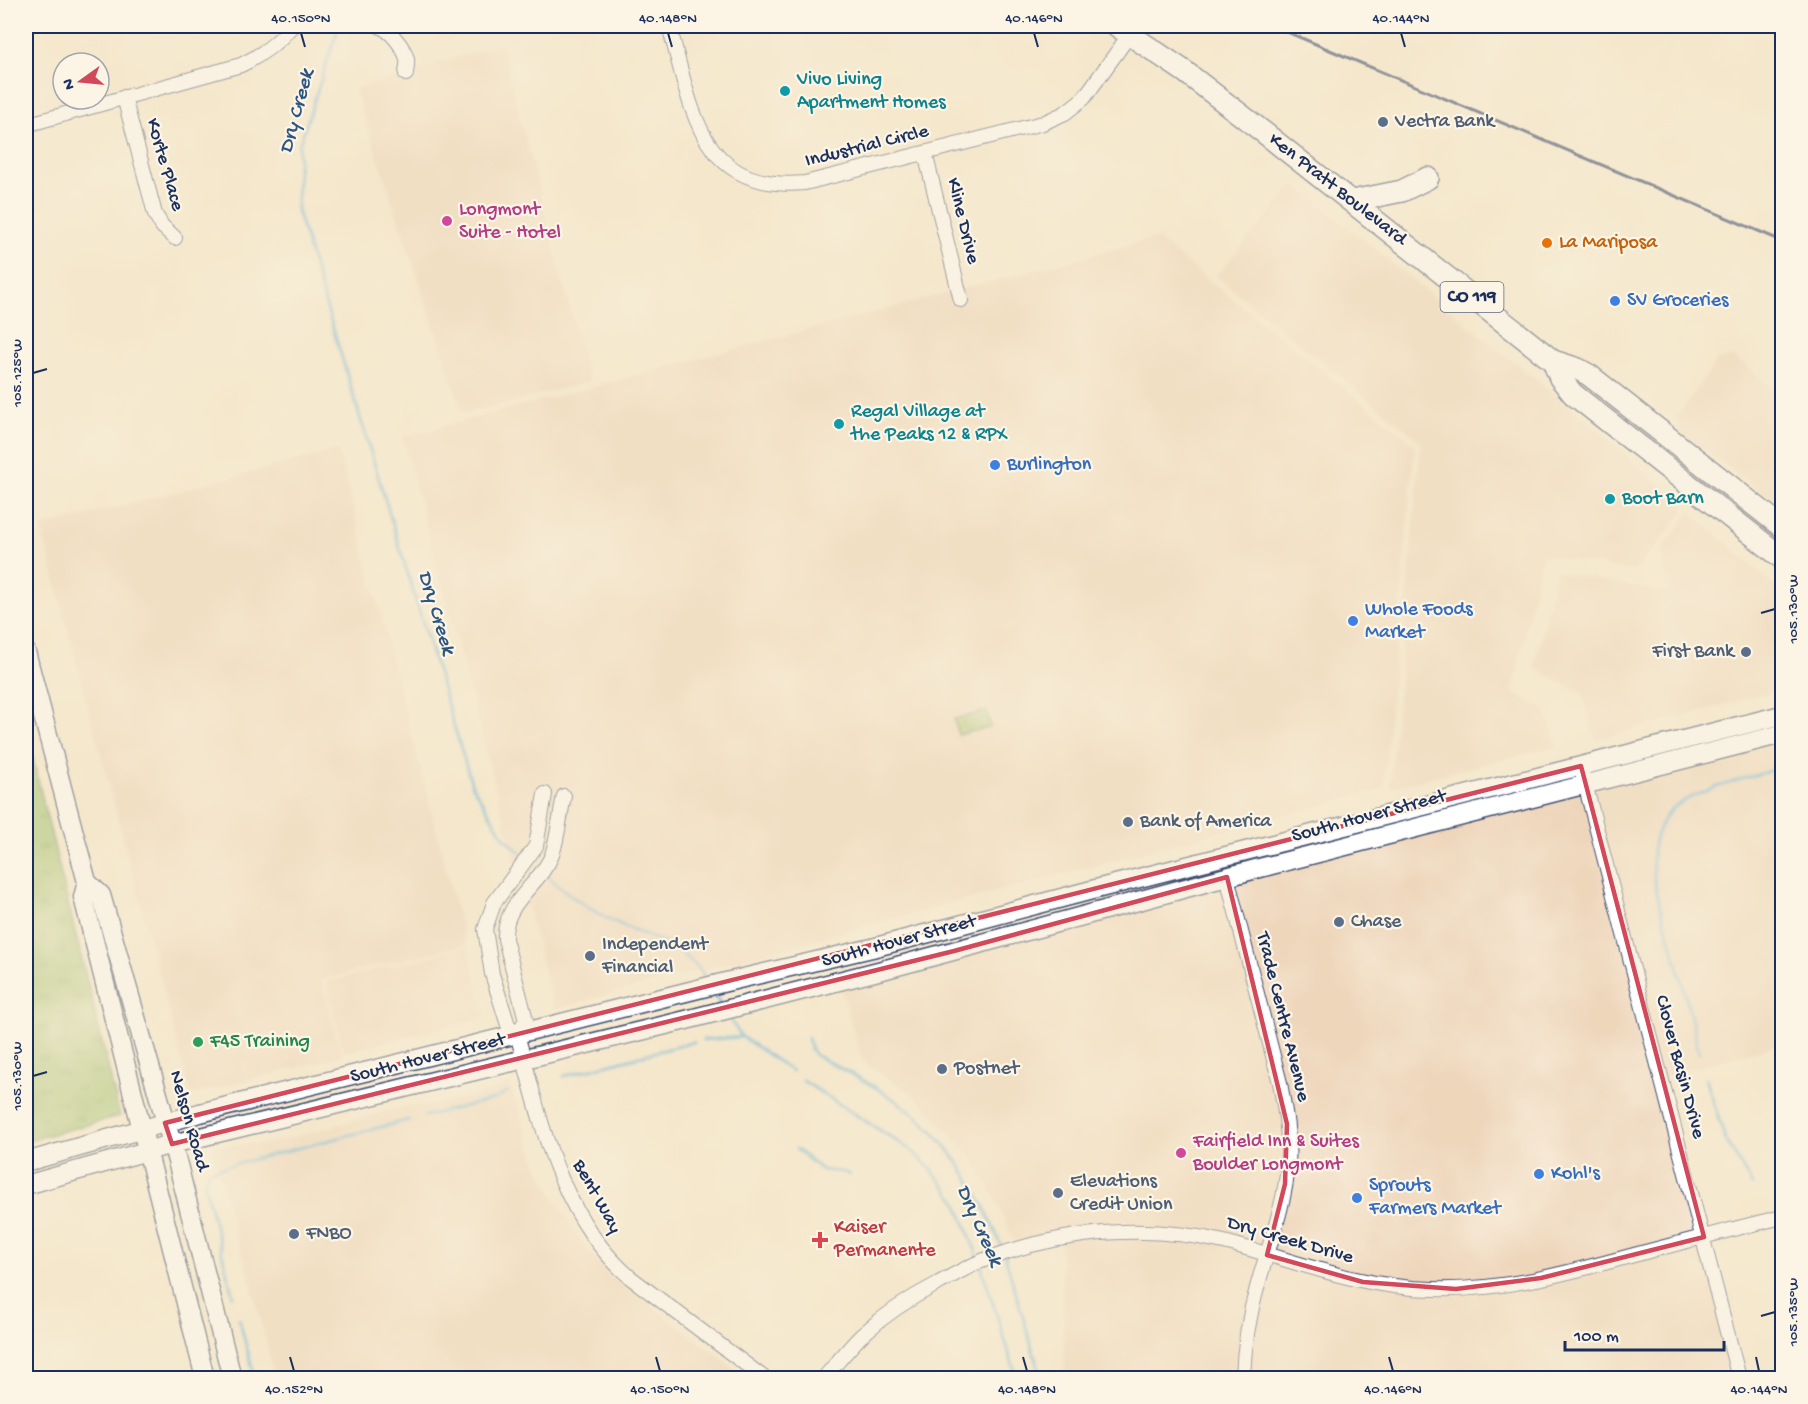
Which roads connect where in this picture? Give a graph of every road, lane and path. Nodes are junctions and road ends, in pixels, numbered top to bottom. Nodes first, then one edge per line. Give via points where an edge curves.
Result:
1 (292, 26) edge
2 (379, 26) edge
3 (669, 26) edge
4 (1124, 30) edge
5 (406, 74) dead end
6 (124, 97) junction
7 (26, 125) edge
8 (925, 153) junction
9 (1428, 178) dead end
10 (1352, 201) junction
11 (176, 238) dead end
12 (961, 300) dead end
13 (1553, 362) junction
14 (1782, 527) edge
15 (1782, 558) edge
16 (26, 652) edge
17 (1782, 715) edge
18 (1782, 734) edge
19 (1581, 766) junction
20 (1586, 784) junction
21 (545, 794) dead end
22 (564, 796) dead end
23 (1221, 857) junction
24 (1227, 877) junction
25 (87, 882) junction
26 (517, 1034) junction
27 (524, 1058) junction
28 (165, 1123) junction
29 (141, 1130) junction
30 (172, 1144) junction
31 (146, 1152) junction
32 (26, 1162) edge
33 (26, 1185) edge
34 (1782, 1217) edge
35 (1704, 1237) junction
36 (1267, 1255) junction
37 (198, 1351) junction
38 (205, 1378) edge
39 (215, 1378) edge
40 (232, 1378) edge
41 (764, 1378) edge
42 (824, 1378) edge
43 (1243, 1378) edge
44 (1739, 1378) edge

1 - 6 street via 262,55 240,65
2 - 5 street via 397,42 407,59
3 - 8 street, Industrial Circle via 698,125 720,159 738,172 782,185 805,183
4 - 8 street, Industrial Circle via 1084,98 1065,113 1043,123
4 - 10 highway, Ken Pratt Boulevard / CO 119 via 1184,71
6 - 7 street
6 - 11 street, Korte Place via 155,214
8 - 12 street, Kline Drive
9 - 10 highway via 1402,191
10 - 13 highway, Ken Pratt Boulevard / CO 119
13 - 14 highway, Ken Pratt Boulevard / CO 119 via 1589,375
13 - 15 highway, Ken Pratt Boulevard / CO 119 via 1574,394
16 - 25 main road, Nelson Road
17 - 19 main road, South Hover Street
18 - 20 main road, South Hover Street
19 - 20 street, Clover Basin Drive
19 - 23 main road, South Hover Street
20 - 24 main road, South Hover Street
20 - 35 street, Clover Basin Drive
21 - 26 street, Bent Way via 536,846 494,903 485,929 492,974 508,1024
22 - 26 street, Bent Way via 551,856 511,912 505,927 526,1020
23 - 24 main road
23 - 26 main road, South Hover Street via 872,948
24 - 27 main road, South Hover Street via 719,1012
24 - 36 street, Trade Centre Avenue via 1286,1114 1285,1184
25 - 28 main road, Nelson Road via 101,895
25 - 29 main road, Nelson Road via 82,897
26 - 27 street, Bent Way
26 - 28 main road, South Hover Street
27 - 30 main road, South Hover Street
27 - 41 street, Bent Way via 550,1150 574,1205 599,1246 631,1278
28 - 29 main road, South Hover Street
28 - 30 main road, Nelson Road
29 - 31 main road, Nelson Road
29 - 32 main road, South Hover Street
30 - 31 main road, South Hover Street
30 - 40 main road, Nelson Road
31 - 33 main road, South Hover Street
31 - 37 main road, Nelson Road
34 - 35 street, Dry Creek Drive
35 - 36 street, Dry Creek Drive via 1522,1283 1456,1289 1363,1282
35 - 44 street, Clover Basin Drive
36 - 42 street, Dry Creek Drive via 1192,1235 1144,1230 1065,1237 987,1259 911,1299 852,1345
36 - 43 street, Trade Centre Avenue via 1248,1324
37 - 38 main road, Nelson Road
37 - 39 main road

